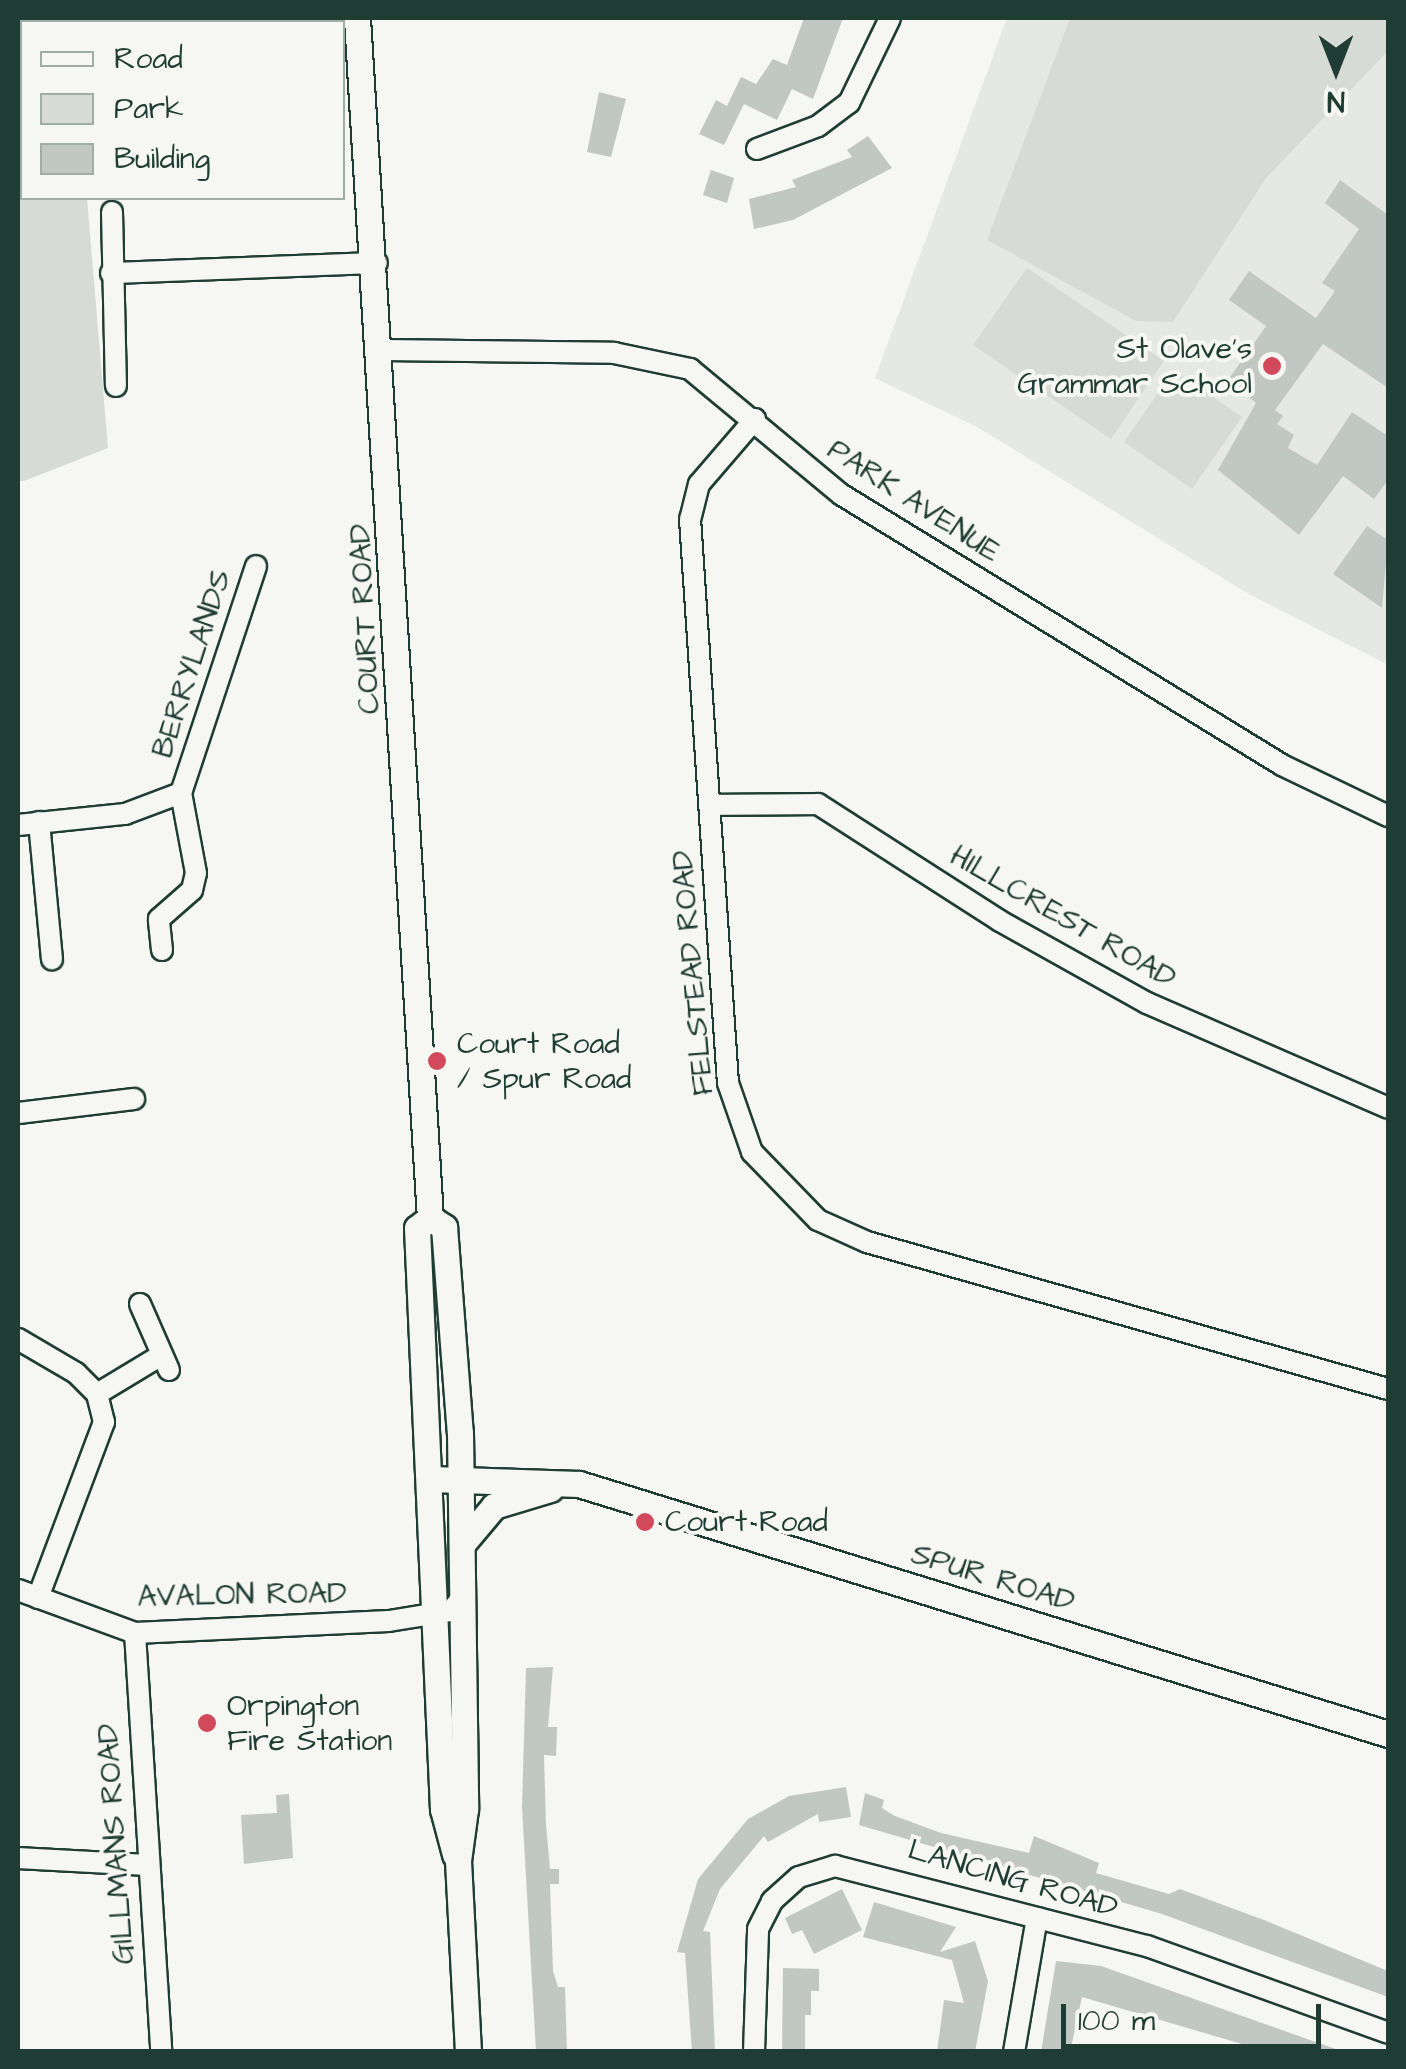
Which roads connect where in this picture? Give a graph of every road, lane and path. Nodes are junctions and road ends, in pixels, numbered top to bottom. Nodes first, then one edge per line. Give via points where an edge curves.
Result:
1 (357, 18) edge
2 (890, 18) edge
3 (757, 150) dead end
4 (112, 212) dead end
5 (378, 262) junction
6 (112, 273) junction
7 (383, 350) junction
8 (116, 386) dead end
9 (755, 419) junction
10 (256, 566) dead end
11 (181, 793) junction
12 (709, 805) junction
13 (1388, 816) edge
14 (28, 823) edge
15 (162, 950) dead end
16 (52, 959) dead end
17 (134, 1099) dead end
18 (1388, 1108) edge
19 (18, 1112) edge
20 (430, 1218) junction
21 (140, 1304) dead end
22 (18, 1339) edge
23 (1388, 1388) edge
24 (96, 1394) junction
25 (461, 1478) junction
26 (431, 1479) junction
27 (579, 1484) junction
28 (463, 1543) junction
29 (18, 1590) edge
30 (464, 1595) junction
31 (38, 1598) junction
32 (434, 1615) junction
33 (135, 1633) junction
34 (1388, 1734) edge
35 (18, 1858) edge
36 (458, 1861) junction
37 (146, 1865) junction
38 (1037, 1918) junction
39 (1388, 2033) edge
40 (161, 2052) edge
41 (468, 2052) edge
42 (754, 2052) edge
43 (1014, 2052) edge

1 - 5 main road, COURT ROAD
2 - 3 street via 849,103 818,126
4 - 6 street
5 - 6 street
5 - 7 main road, COURT ROAD
6 - 8 street
7 - 9 street, PARK AVENUE via 660,359 716,384
7 - 20 main road, COURT ROAD
9 - 12 street, FELSTEAD ROAD via 691,502
9 - 13 street, PARK AVENUE via 842,495 1282,765
10 - 11 street, BERRYLANDS
11 - 14 street, BERRYLANDS via 126,814
11 - 15 street via 196,873 192,890 159,919
12 - 18 street, HILLCREST ROAD via 818,804 1000,922 1147,1002
12 - 23 street, FELSTEAD ROAD via 728,1083 752,1152 818,1220 867,1242
14 - 16 street
17 - 19 street
20 - 25 main road, COURT ROAD via 444,1227
20 - 26 main road, COURT ROAD via 417,1228
21 - 24 street via 164,1363
22 - 24 street via 76,1373
24 - 31 street via 104,1422 98,1445
25 - 26 main road, SPUR ROAD
25 - 27 main road, SPUR ROAD
25 - 28 main road, COURT ROAD
26 - 32 main road, COURT ROAD
27 - 28 main road via 502,1501
27 - 34 main road, SPUR ROAD
28 - 30 main road, COURT ROAD
29 - 31 street, AVALON ROAD
30 - 32 street via 462,1605
30 - 36 main road, COURT ROAD via 465,1809
31 - 33 street, AVALON ROAD
32 - 33 street, AVALON ROAD
32 - 36 main road, COURT ROAD via 442,1809
33 - 37 street, GILLMANS ROAD
35 - 37 street
36 - 41 main road, COURT ROAD
37 - 40 street, GILLMANS ROAD
38 - 39 street, LANCING ROAD via 1147,1946
38 - 42 street, LANCING ROAD via 870,1870 835,1866 799,1877 772,1901 758,1930
38 - 43 street

